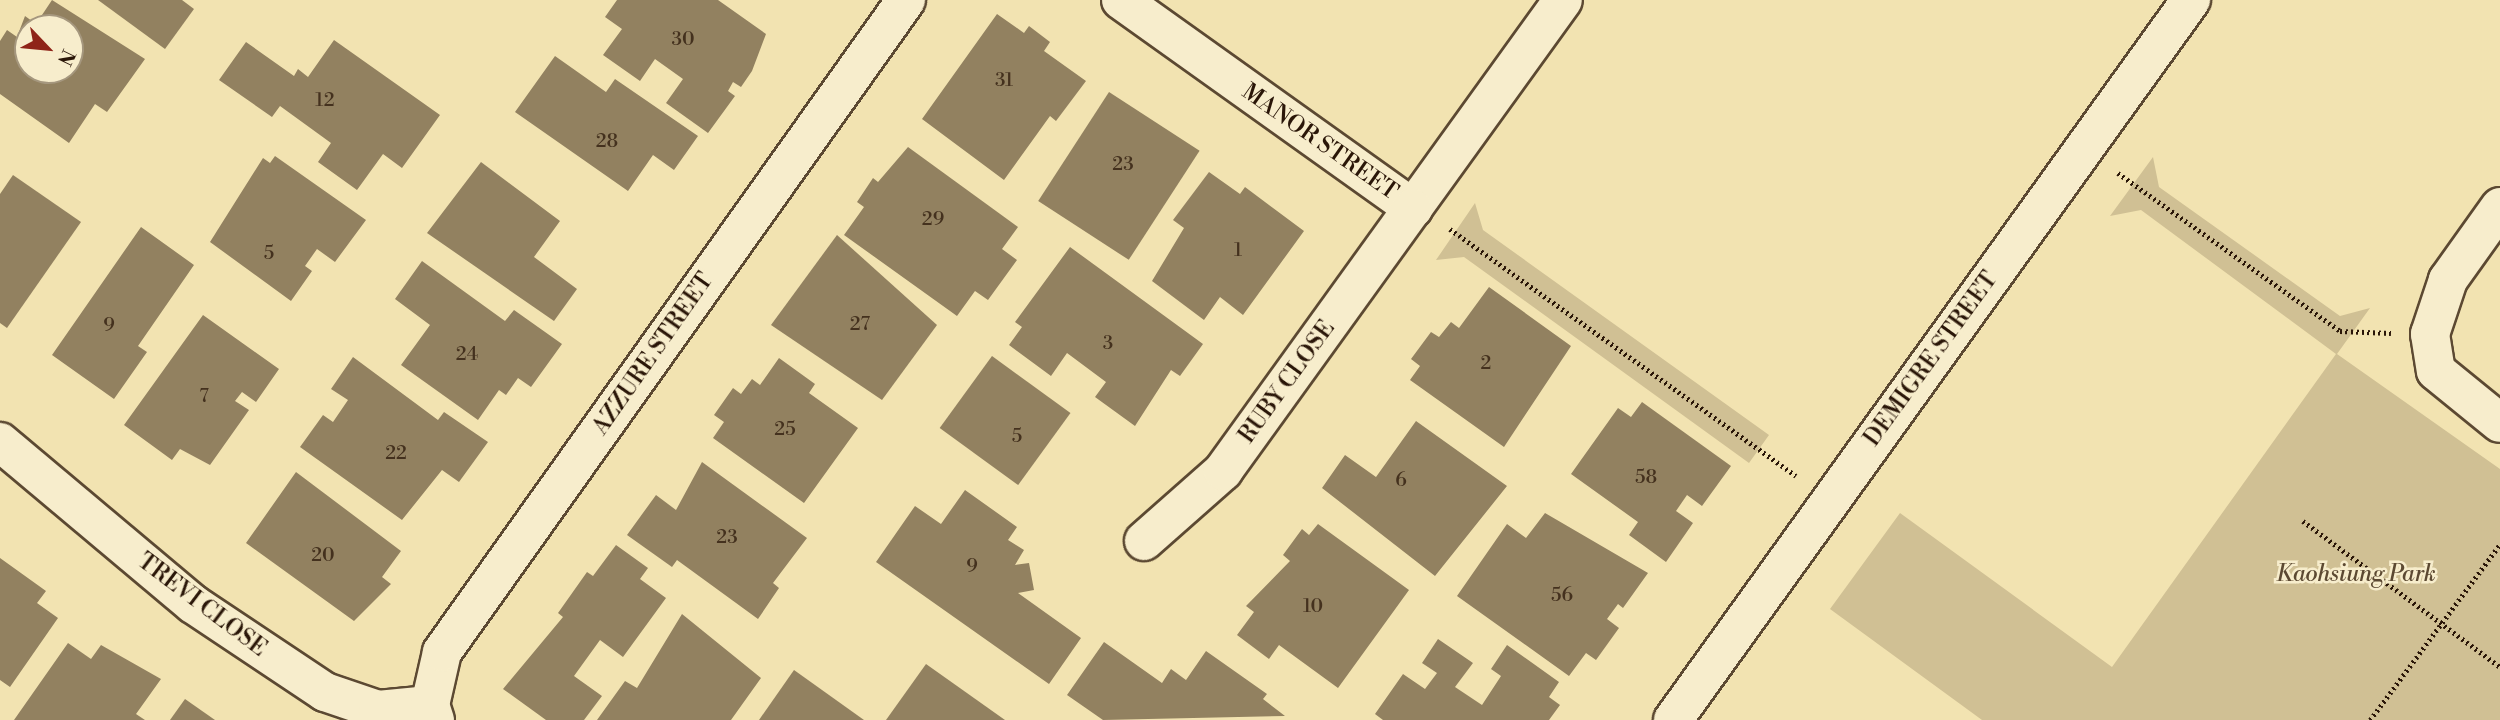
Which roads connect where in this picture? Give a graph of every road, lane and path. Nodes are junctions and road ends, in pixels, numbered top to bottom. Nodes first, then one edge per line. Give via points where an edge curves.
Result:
1 (906, 0) edge
2 (1121, 0) edge
3 (1563, 0) edge
4 (2191, 0) edge
5 (2083, 148) junction
6 (2500, 207) edge
7 (1413, 208) junction
8 (2430, 334) junction
9 (2500, 424) edge
10 (0, 442) edge
11 (1830, 500) junction
12 (2303, 521) dead end
13 (1144, 541) dead end
14 (2500, 544) edge
15 (2443, 625) junction
16 (2500, 667) edge
17 (433, 713) edge
18 (1673, 720) edge
19 (2370, 720) edge

1 - 17 street, AZZURE STREET via 442,652
2 - 7 street, MANOR STREET
3 - 7 street, MANOR STREET
4 - 5 street, DEMIGRE STREET
5 - 8 path via 2340,331
5 - 11 street, DEMIGRE STREET
6 - 8 street via 2448,280
7 - 11 path via 1476,244
7 - 13 street, RUBY CLOSE via 1223,471
8 - 9 street via 2436,371
10 - 17 street, TREVI CLOSE via 193,604 325,692 377,710
11 - 18 street, DEMIGRE STREET
12 - 15 path
14 - 15 path
15 - 16 path
15 - 19 path

